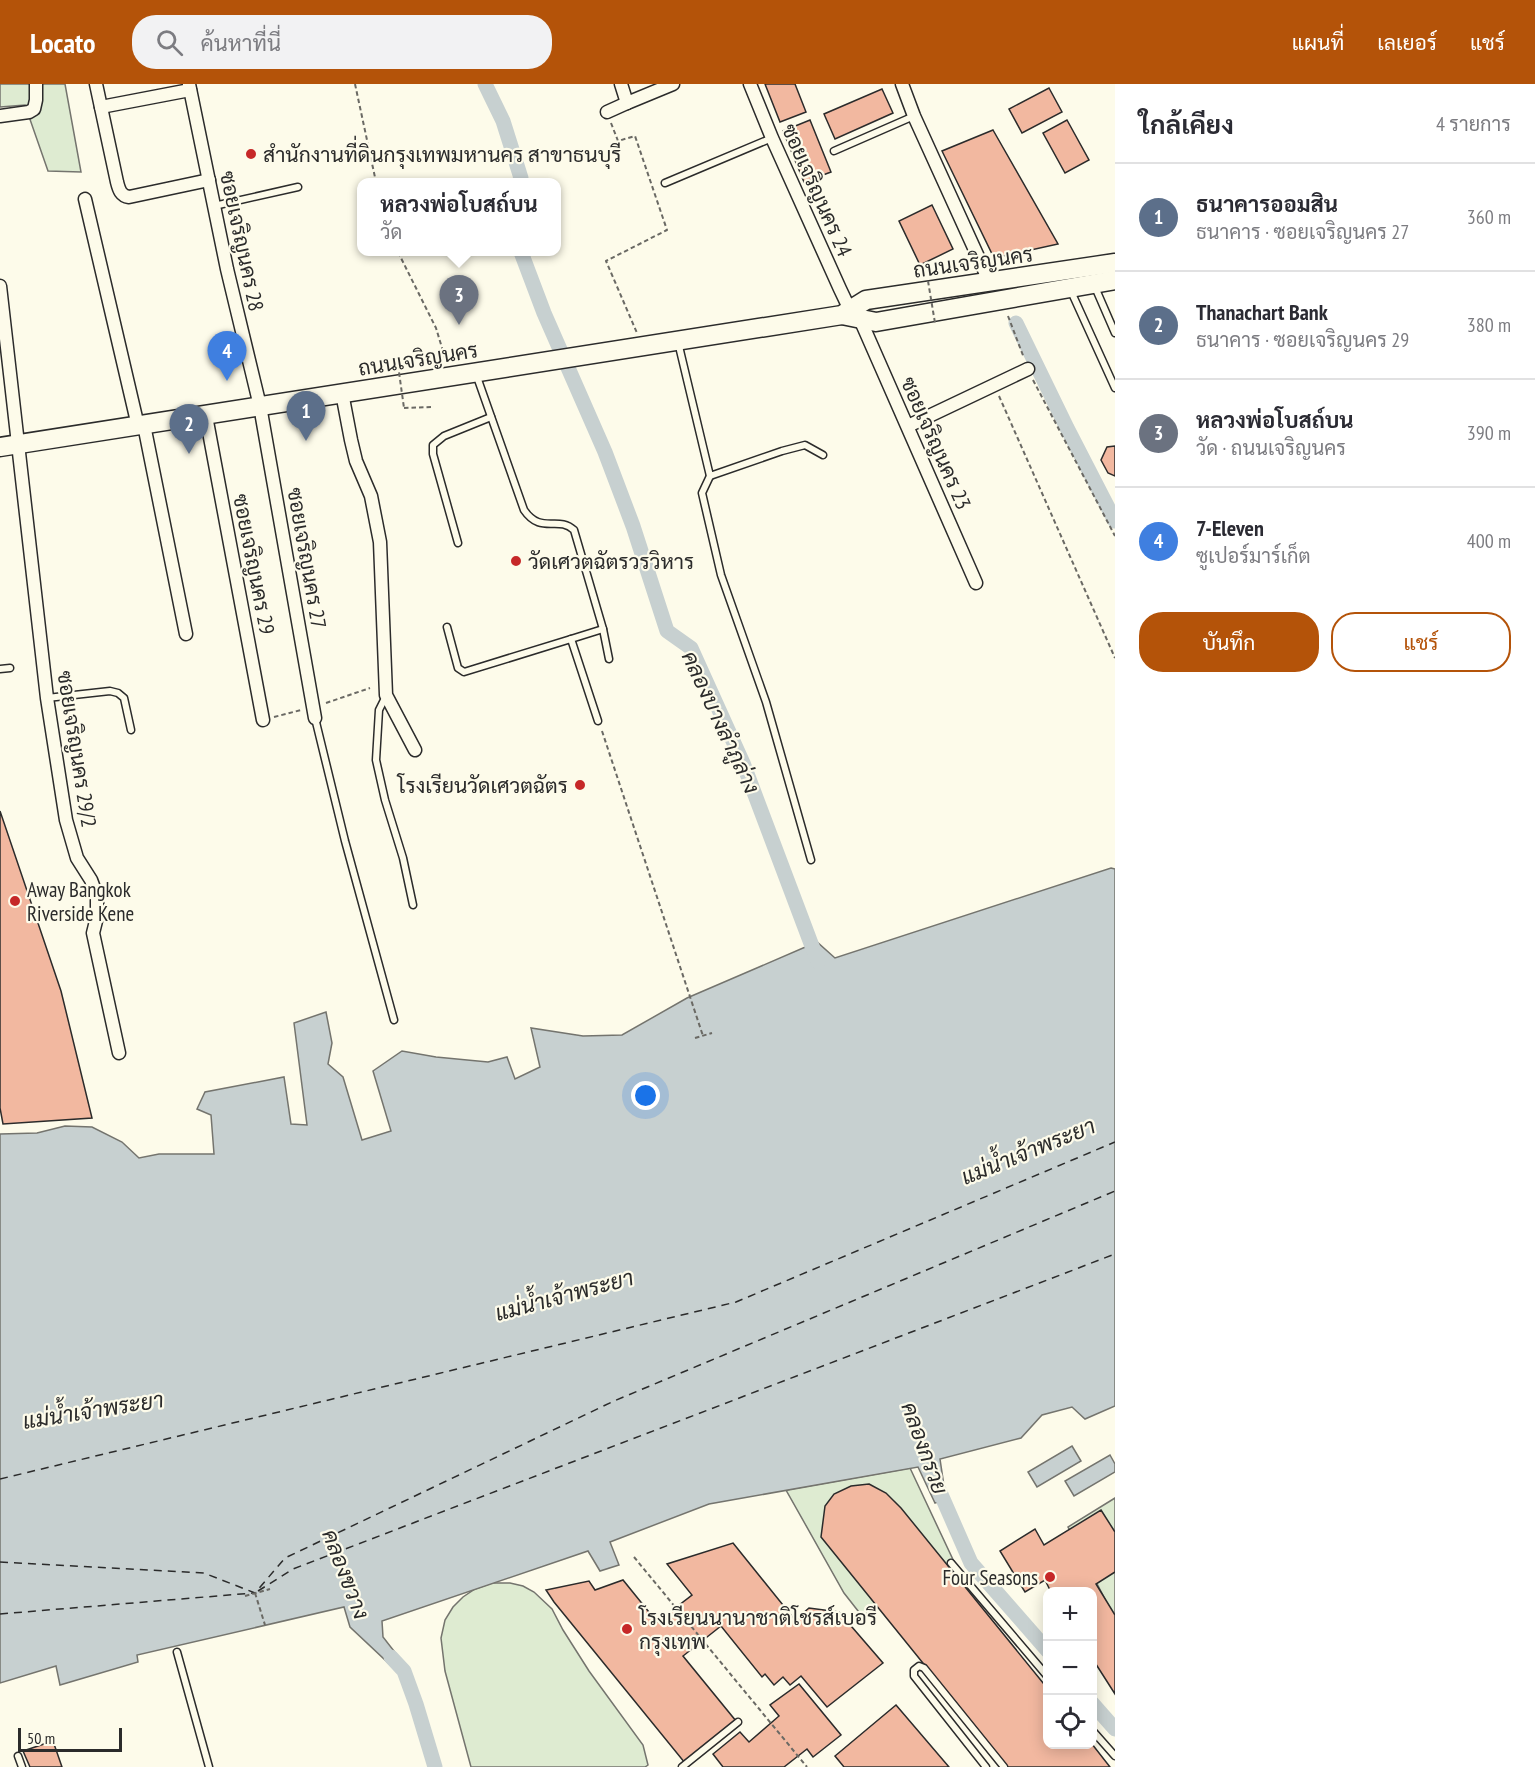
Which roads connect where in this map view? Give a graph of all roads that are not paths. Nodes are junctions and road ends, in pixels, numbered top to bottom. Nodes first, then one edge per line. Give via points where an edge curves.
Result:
1 (36, 84) edge
2 (96, 84) edge
3 (621, 84) edge
4 (673, 84) edge
5 (750, 84) edge
6 (902, 84) edge
7 (190, 87) edge
8 (627, 103) junction
9 (101, 106) junction
10 (607, 112) road end
11 (0, 116) edge
12 (914, 116) junction
13 (772, 138) junction
14 (834, 151) dead end
15 (209, 180) junction
16 (665, 183) dead end
17 (298, 187) dead end
18 (85, 199) dead end
19 (214, 206) junction
20 (1115, 263) edge
21 (1115, 280) edge
22 (990, 283) junction
23 (1094, 284) junction
24 (0, 286) edge
25 (1070, 289) junction
26 (1115, 314) edge
27 (851, 315) junction
28 (1108, 316) junction
29 (1115, 333) edge
30 (677, 341) junction
31 (1028, 369) road end
32 (5, 370) edge
33 (476, 373) junction
34 (1115, 388) edge
35 (342, 393) junction
36 (260, 406) junction
37 (206, 416) junction
38 (491, 417) junction
39 (141, 425) junction
40 (908, 426) junction
41 (18, 444) junction
42 (0, 447) edge
43 (823, 455) dead end
44 (710, 476) junction
45 (458, 543) dead end
46 (976, 583) dead end
47 (447, 627) dead end
48 (603, 630) junction
49 (186, 634) dead end
50 (571, 639) junction
51 (609, 658) dead end
52 (10, 668) dead end
53 (0, 669) edge
54 (386, 695) junction
55 (47, 698) junction
56 (315, 718) joint
57 (263, 720) dead end
58 (598, 721) road end
59 (131, 730) dead end
60 (415, 750) dead end
61 (811, 860) dead end
62 (413, 905) dead end
63 (394, 1020) dead end
64 (119, 1053) dead end
65 (951, 1563) dead end
66 (177, 1653) dead end
67 (1043, 1672) edge
68 (738, 1722) dead end
69 (1097, 1736) edge
70 (18, 1756) dead end
71 (1115, 1756) edge
72 (22, 1767) edge
73 (209, 1767) edge
74 (682, 1767) edge
75 (986, 1767) edge
76 (1004, 1767) edge

1 - 11 street via 34,109
2 - 9 street
3 - 8 street
4 - 8 street
5 - 13 street, ซอยเจริญนคร 24
6 - 12 street
7 - 9 street
7 - 15 street, ซอยเจริญนคร 28
8 - 10 street
9 - 15 street via 119,191 125,196
12 - 14 lane
12 - 22 street
13 - 16 lane
13 - 27 street, ซอยเจริญนคร 24
15 - 19 street, ซอยเจริญนคร 28
17 - 19 lane
18 - 39 street
19 - 36 street, ซอยเจริญนคร 28
20 - 22 main road, ถนนเจริญนคร
21 - 23 main road, ถนนเจริญนคร
22 - 27 main road, ถนนเจริญนคร via 866,300
23 - 25 main road, ถนนเจริญนคร
23 - 28 lane
24 - 32 street, ซอยเจริญนคร 29/2
25 - 27 main road, ถนนเจริญนคร via 876,322
25 - 34 lane
26 - 28 lane
27 - 30 main road, ถนนเจริญนคร
27 - 40 street, ซอยเจริญนคร 23
28 - 29 lane
30 - 33 main road, ถนนเจริญนคร
30 - 44 lane
31 - 40 street
32 - 41 street, ซอยเจริญนคร 29/2
33 - 35 main road, ถนนเจริญนคร
33 - 38 lane
35 - 36 main road, ถนนเจริญนคร
35 - 54 street via 356,461 371,496 380,542
36 - 37 main road, ถนนเจริญนคร
36 - 56 street, ซอยเจริญนคร 27
37 - 39 main road, ถนนเจริญนคร
37 - 57 street, ซอยเจริญนคร 29
38 - 45 lane via 444,436 433,445
38 - 48 lane via 528,516 540,524 567,524 574,530
39 - 41 main road, ถนนเจริญนคร
39 - 49 street
40 - 46 street, ซอยเจริญนคร 23
41 - 42 main road, ถนนเจริญนคร
41 - 55 street, ซอยเจริญนคร 29/2
43 - 44 lane via 805,445
44 - 61 lane via 702,493 721,575 766,702
47 - 50 lane via 458,668 464,672
48 - 50 lane
48 - 51 lane
50 - 58 lane
52 - 53 lane
54 - 60 street
54 - 62 lane via 380,706 376,760
55 - 59 lane via 118,693 124,698
55 - 64 street, ซอยเจริญนคร 29/2 via 66,820 77,858 97,896 93,933
56 - 63 lane
65 - 67 lane
66 - 73 lane
68 - 74 lane
69 - 71 lane
70 - 72 lane
75 - 76 lane via 914,1676 914,1670 924,1668

